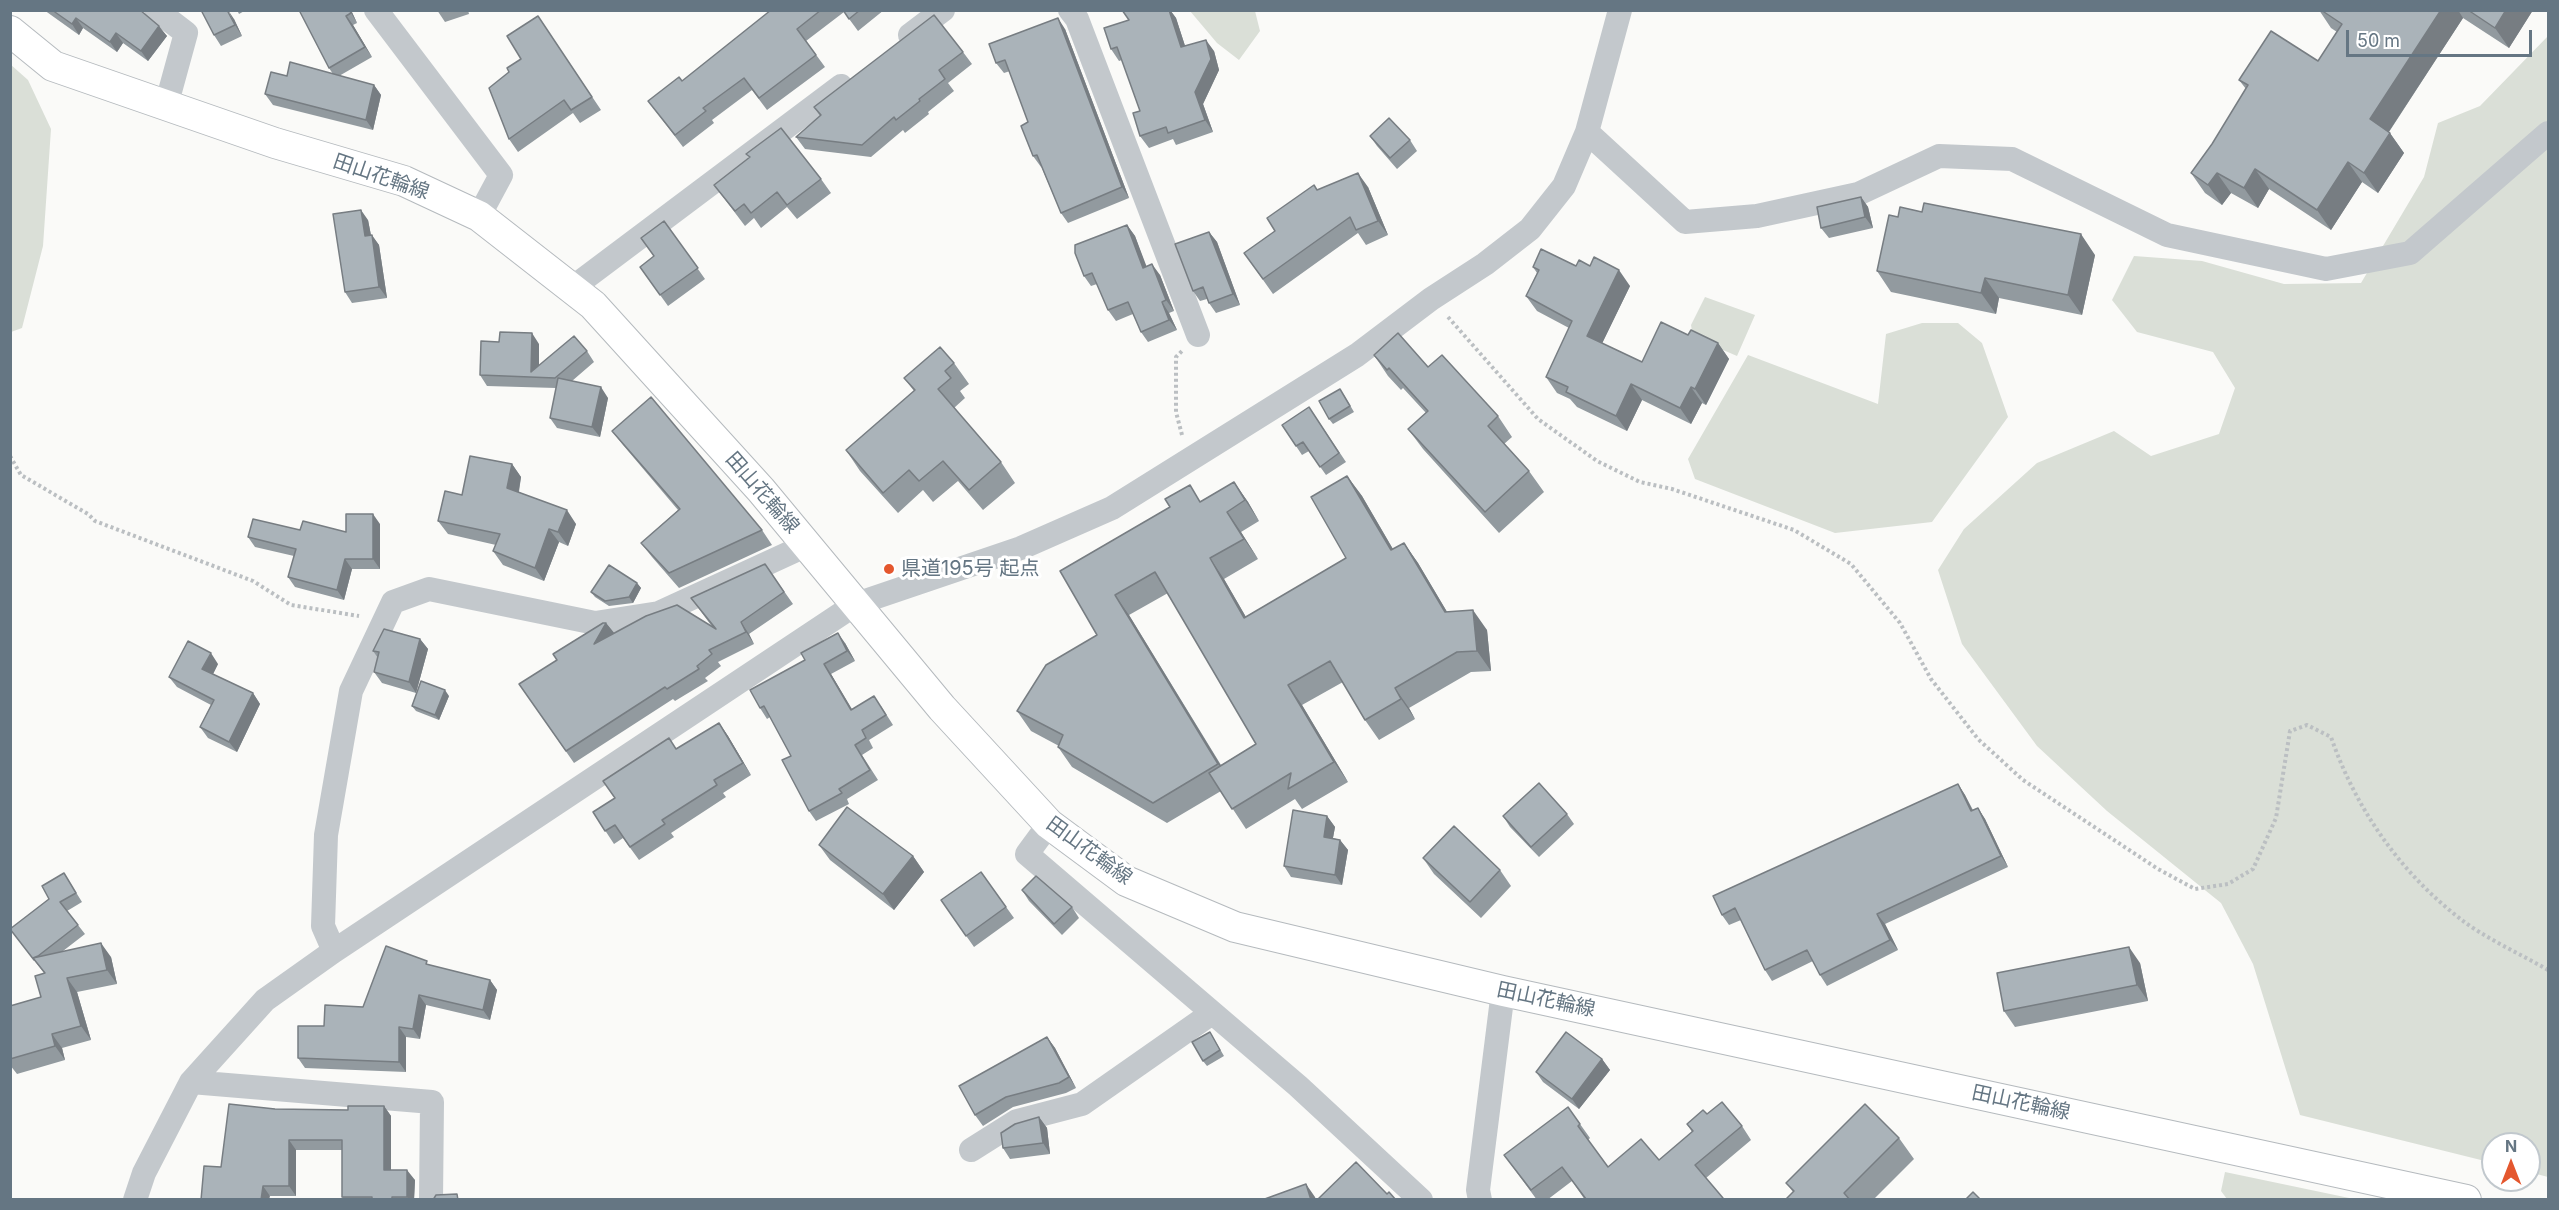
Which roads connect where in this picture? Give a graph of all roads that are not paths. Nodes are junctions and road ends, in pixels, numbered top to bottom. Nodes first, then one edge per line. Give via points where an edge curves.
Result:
1 (156, 10) edge
2 (376, 10) edge
3 (943, 10) edge
4 (1070, 10) edge
5 (1620, 10) edge
6 (10, 31) edge
7 (895, 46) edge
8 (857, 75) edge
9 (166, 106) junction
10 (1587, 132) junction
11 (2548, 134) edge
12 (479, 216) junction
13 (572, 288) junction
14 (1198, 335) road end
15 (807, 545) junction
16 (856, 604) junction
17 (1048, 824) junction
18 (334, 951) junction
19 (1503, 991) junction
20 (1212, 1013) junction
21 (191, 1082) junction
22 (971, 1150) dead end
23 (135, 1200) edge
24 (431, 1200) edge
25 (1421, 1200) edge
26 (1480, 1200) edge
27 (2466, 1200) edge

1 - 9 street via 186,33
2 - 12 street via 501,175
3 - 7 street
4 - 14 street via 1077,19
5 - 10 street
6 - 9 main road, 田山花輪線 via 53,66
8 - 13 street
9 - 12 main road, 田山花輪線 via 275,144 404,181
10 - 11 street via 1685,222 1757,216 1858,194 1939,156 2012,159 2167,235 2326,269 2410,253
10 - 16 street via 1564,186 1530,229 1357,355 1112,508 1021,548
12 - 13 main road, 田山花輪線
13 - 15 main road, 田山花輪線 via 601,314
15 - 16 main road, 田山花輪線
15 - 18 street via 659,613 595,623 429,589 393,602 351,691 326,836 323,926
16 - 17 main road, 田山花輪線 via 942,708
16 - 18 street
17 - 19 main road, 田山花輪線 via 1126,882 1235,927
17 - 20 street via 1027,854
18 - 21 street via 265,1000
19 - 26 street via 1479,1180
19 - 27 main road, 田山花輪線
20 - 22 street via 1082,1104 1017,1121
20 - 25 street
21 - 23 street via 144,1173
21 - 24 street via 432,1101

